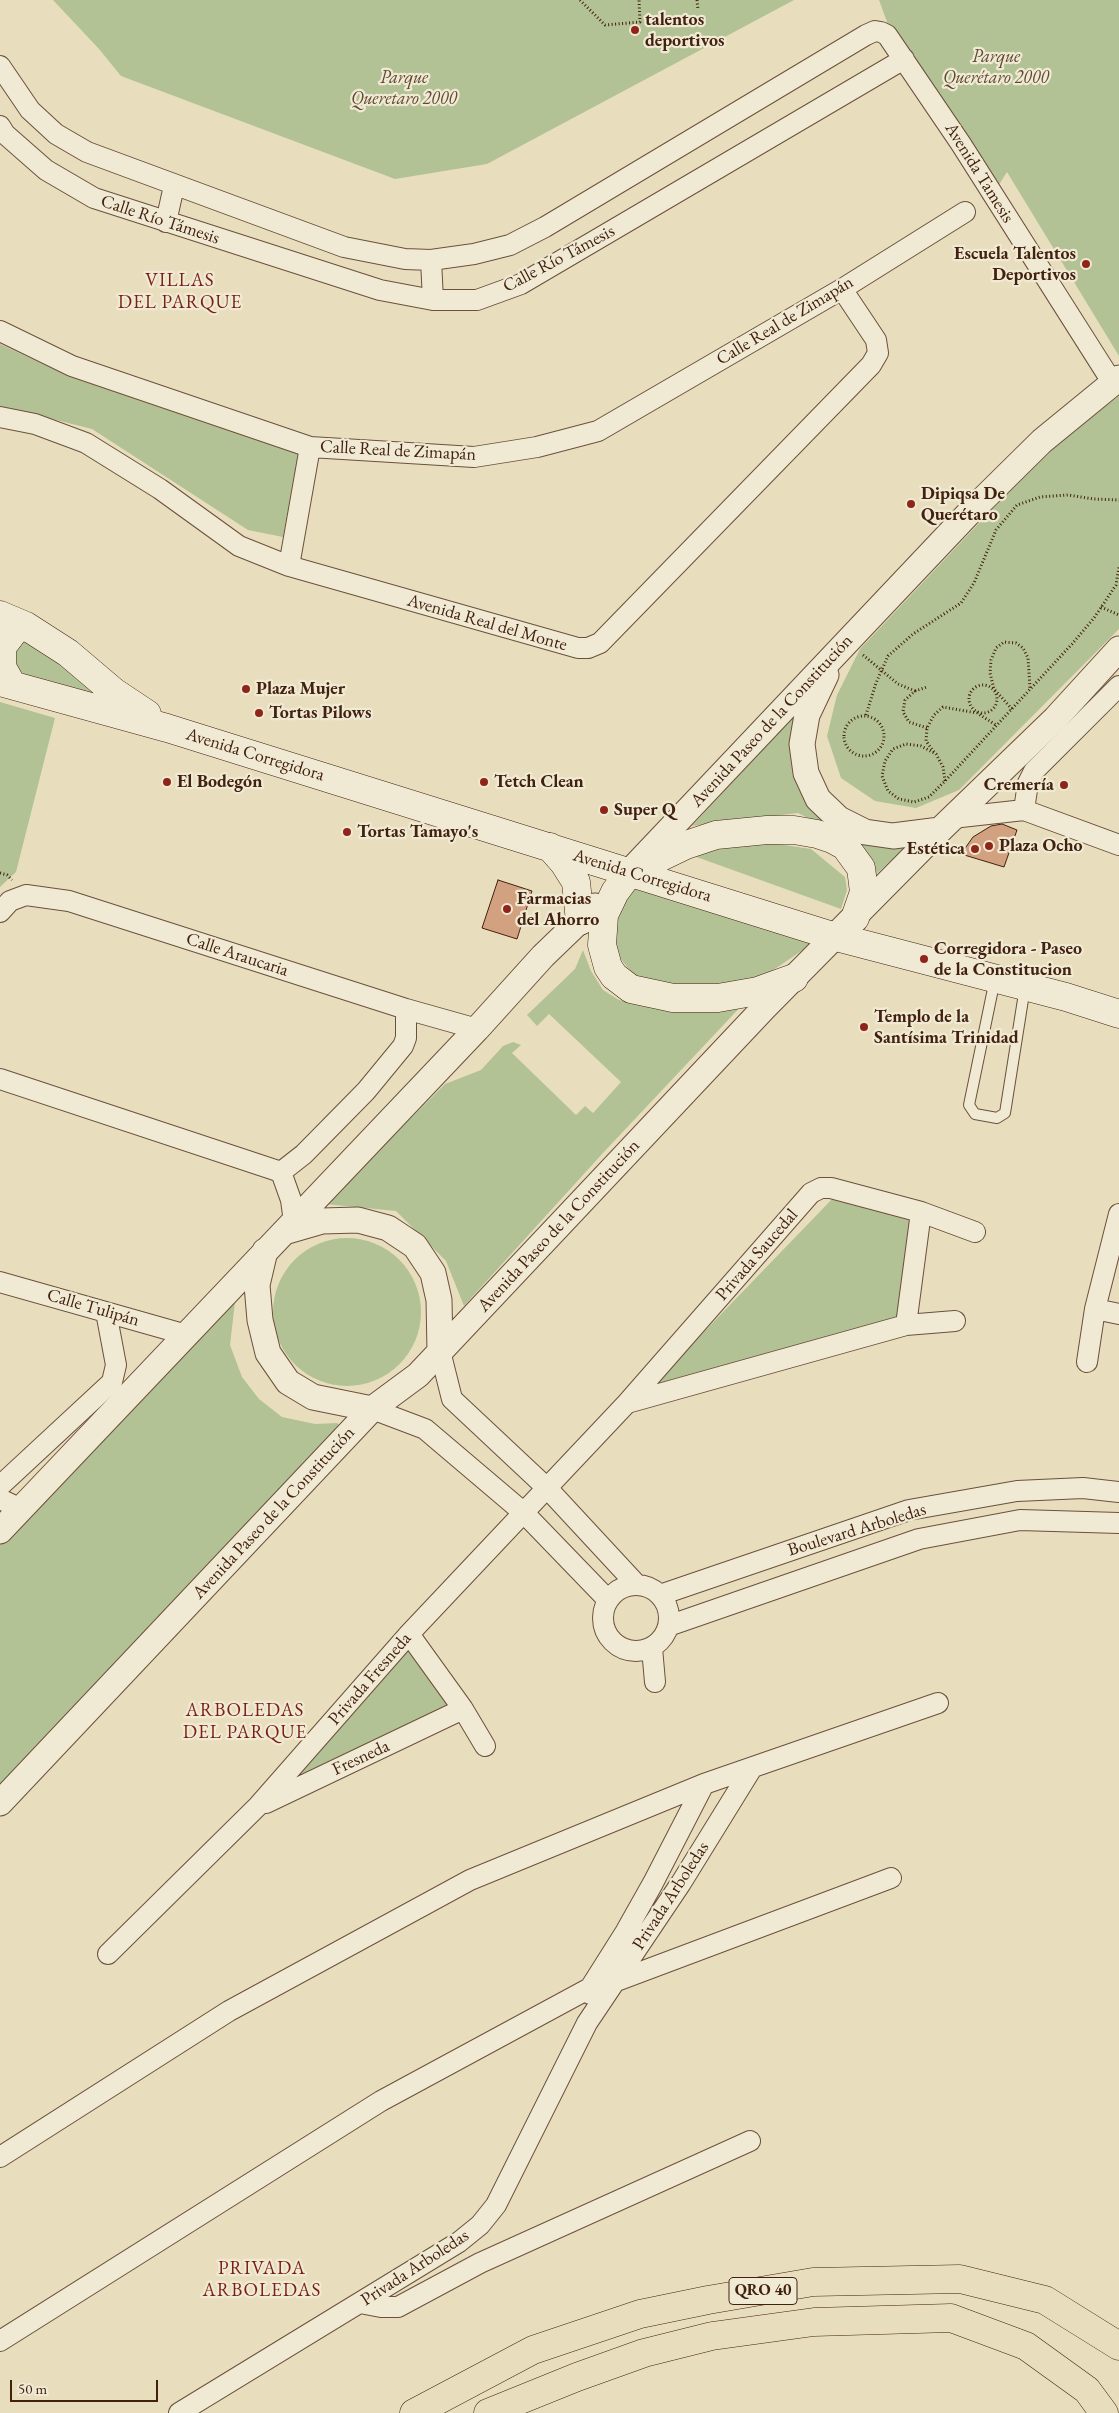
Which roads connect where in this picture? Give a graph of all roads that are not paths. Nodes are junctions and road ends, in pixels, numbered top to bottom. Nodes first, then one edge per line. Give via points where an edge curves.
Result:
1 (866, 34) joint
2 (904, 59) junction
3 (0, 66) edge
4 (0, 126) edge
5 (174, 186) junction
6 (965, 212) dead end
7 (166, 222) junction
8 (431, 260) junction
9 (842, 289) junction
10 (433, 300) junction
11 (0, 331) edge
12 (1115, 380) edge
13 (0, 417) edge
14 (310, 447) junction
15 (288, 566) junction
16 (0, 615) edge
17 (26, 626) junction
18 (1119, 649) edge
19 (838, 652) junction
20 (68, 653) junction
21 (6, 684) edge
22 (1119, 686) edge
23 (46, 695) junction
24 (167, 728) junction
25 (1024, 810) junction
26 (946, 824) junction
27 (1119, 845) edge
28 (550, 847) junction
29 (630, 872) junction
30 (0, 912) edge
31 (854, 918) junction
32 (580, 921) junction
33 (836, 937) junction
34 (794, 978) junction
35 (995, 978) junction
36 (1025, 986) junction
37 (406, 1009) junction
38 (1119, 1014) edge
39 (478, 1029) junction
40 (0, 1079) edge
41 (281, 1172) junction
42 (921, 1212) junction
43 (1119, 1215) edge
44 (288, 1227) junction
45 (975, 1232) dead end
46 (265, 1251) junction
47 (0, 1282) edge
48 (1095, 1309) junction
49 (106, 1312) junction
50 (1119, 1314) edge
51 (955, 1321) dead end
52 (906, 1325) junction
53 (186, 1335) junction
54 (440, 1351) junction
55 (1088, 1362) dead end
56 (627, 1403) junction
57 (372, 1410) junction
58 (0, 1486) edge
59 (548, 1489) junction
60 (1016, 1491) junction
61 (1119, 1492) edge
62 (11, 1504) edge
63 (524, 1513) junction
64 (1020, 1520) junction
65 (1119, 1522) edge
66 (0, 1531) edge
67 (637, 1585) junction
68 (660, 1595) junction
69 (608, 1600) junction
70 (668, 1626) junction
71 (409, 1634) junction
72 (652, 1648) junction
73 (655, 1682) dead end
74 (938, 1703) dead end
75 (463, 1709) junction
76 (485, 1746) dead end
77 (752, 1768) junction
78 (704, 1784) junction
79 (0, 1804) edge
80 (258, 1806) junction
81 (891, 1878) dead end
82 (108, 1954) dead end
83 (614, 1982) junction
84 (590, 1988) junction
85 (587, 2023) junction
86 (750, 2141) dead end
87 (0, 2157) edge
88 (360, 2303) junction
89 (0, 2341) edge
90 (1119, 2346) edge
91 (179, 2413) edge
92 (414, 2413) edge
93 (488, 2413) edge
94 (1104, 2413) edge

1 - 2 street, Avenida Tamesis via 875,31 887,35
1 - 8 street, Calle Río Támesis via 545,227 510,245
2 - 10 street, Calle Río Támesis via 521,284 477,300
2 - 12 street, Avenida Tamesis
3 - 5 street, Calle Río Támesis via 30,110 56,134 87,152
4 - 7 street, Calle Río Támesis via 46,170 94,198
5 - 7 street
5 - 8 street, Calle Río Támesis via 344,247 405,259
6 - 9 street, Calle Real de Zimapán
7 - 10 street, Calle Río Támesis via 380,290
8 - 10 street
9 - 14 street, Calle Real de Zimapán via 598,431 537,447 474,457
9 - 15 street, Avenida Real del Monte via 876,340 878,353 871,365 600,643 578,648
11 - 14 street, Calle Real de Zimapán via 72,366
12 - 19 street, Avenida Paseo de la Constitución via 1042,441
13 - 15 street, Avenida Real del Monte via 35,424 86,443 160,489 240,546
14 - 15 street
16 - 17 main road, Avenida Corregidora
17 - 20 main road, Avenida Corregidora
17 - 21 main road via 15,630 2,647
18 - 26 street, Avenida Paseo de la Constitución via 1054,719
19 - 26 street via 803,729 802,758 818,799 833,815 865,832 893,836
19 - 29 street, Avenida Paseo de la Constitución
20 - 23 main road via 67,669 59,686
20 - 24 main road, Avenida Corregidora via 114,692
21 - 23 main road, Avenida Corregidora
22 - 25 street via 1034,771 1028,783
23 - 24 main road, Avenida Corregidora
24 - 28 main road, Avenida Corregidora
25 - 26 street
25 - 27 street
26 - 31 street, Avenida Paseo de la Constitución
28 - 29 main road, Avenida Corregidora
28 - 32 main road via 576,882
29 - 31 main road via 686,845 716,835 767,830 817,834 845,846 861,868 864,892
29 - 32 street, Avenida Paseo de la Constitución
29 - 33 main road, Avenida Corregidora
29 - 34 main road via 604,915 602,935 608,966 623,984 673,998 711,999 740,996
30 - 37 street, Calle Araucaria via 10,901 26,895 69,901
31 - 33 street, Avenida Paseo de la Constitución
32 - 39 street, Avenida Paseo de la Constitución
33 - 34 street, Avenida Paseo de la Constitución
33 - 35 main road, Avenida Corregidora
34 - 54 street, Avenida Paseo de la Constitución
35 - 36 main road, Avenida Corregidora
35 - 36 lane via 969,1105 975,1114 997,1118 1005,1114
36 - 38 main road, Avenida Corregidora
37 - 39 street, Calle Araucaria
37 - 41 street via 403,1046 366,1091 304,1154
39 - 44 street, Avenida Paseo de la Constitución
40 - 41 street
41 - 44 street via 291,1200
42 - 45 street, Privada Saucedal
42 - 52 street
42 - 56 street, Privada Saucedal via 831,1188 811,1193
43 - 48 street
44 - 46 street, Avenida Paseo de la Constitución
44 - 54 street via 322,1221 358,1220 388,1228 415,1246 433,1273 439,1300
46 - 53 street, Avenida Paseo de la Constitución
46 - 57 street via 257,1285 260,1320 268,1353 288,1382 313,1397
47 - 49 street, Calle Tulipán
48 - 50 street
48 - 55 street
49 - 53 street, Calle Tulipán
49 - 58 street via 116,1365 112,1382
51 - 52 street
52 - 56 street
53 - 62 street, Avenida Paseo de la Constitución
54 - 57 street, Avenida Paseo de la Constitución via 418,1375
54 - 59 street via 452,1399
56 - 59 street, Privada Saucedal
57 - 63 street via 426,1429
57 - 79 street, Avenida Paseo de la Constitución
59 - 63 street, Privada Fresneda
59 - 67 street
60 - 61 street, Boulevard Arboledas via 1084,1488
60 - 64 street
60 - 68 street, Boulevard Arboledas via 909,1510
62 - 66 street, Avenida Paseo de la Constitución
63 - 69 street
63 - 71 street, Privada Fresneda
64 - 65 street, Boulevard Arboledas
64 - 70 street, Boulevard Arboledas via 919,1539
67 - 68 street
67 - 69 street via 621,1589
68 - 70 street via 668,1609
69 - 72 street via 603,1617 606,1634 618,1647 634,1652
70 - 72 street via 662,1639
71 - 75 street
71 - 80 street, Privada Fresneda
72 - 73 street
74 - 77 street
75 - 76 street
75 - 80 street, Fresneda
77 - 78 street
77 - 83 street, Privada Arboledas via 681,1883
78 - 84 street, Privada Arboledas via 631,1923
78 - 87 street via 470,1880 229,2010
80 - 82 street, Privada Fresneda
81 - 83 street
83 - 84 street
83 - 85 street, Privada Arboledas
84 - 85 street, Privada Arboledas
84 - 89 street via 382,2101
85 - 88 street, Privada Arboledas via 496,2205 480,2225 459,2242
86 - 88 street via 480,2263 398,2307
88 - 91 street, Privada Arboledas
90 - 92 highway, QRO 40 via 1045,2300 960,2279 813,2282 640,2314 534,2350
93 - 94 highway, QRO 40 via 644,2353 712,2336 814,2322 952,2318 1026,2346 1087,2390

